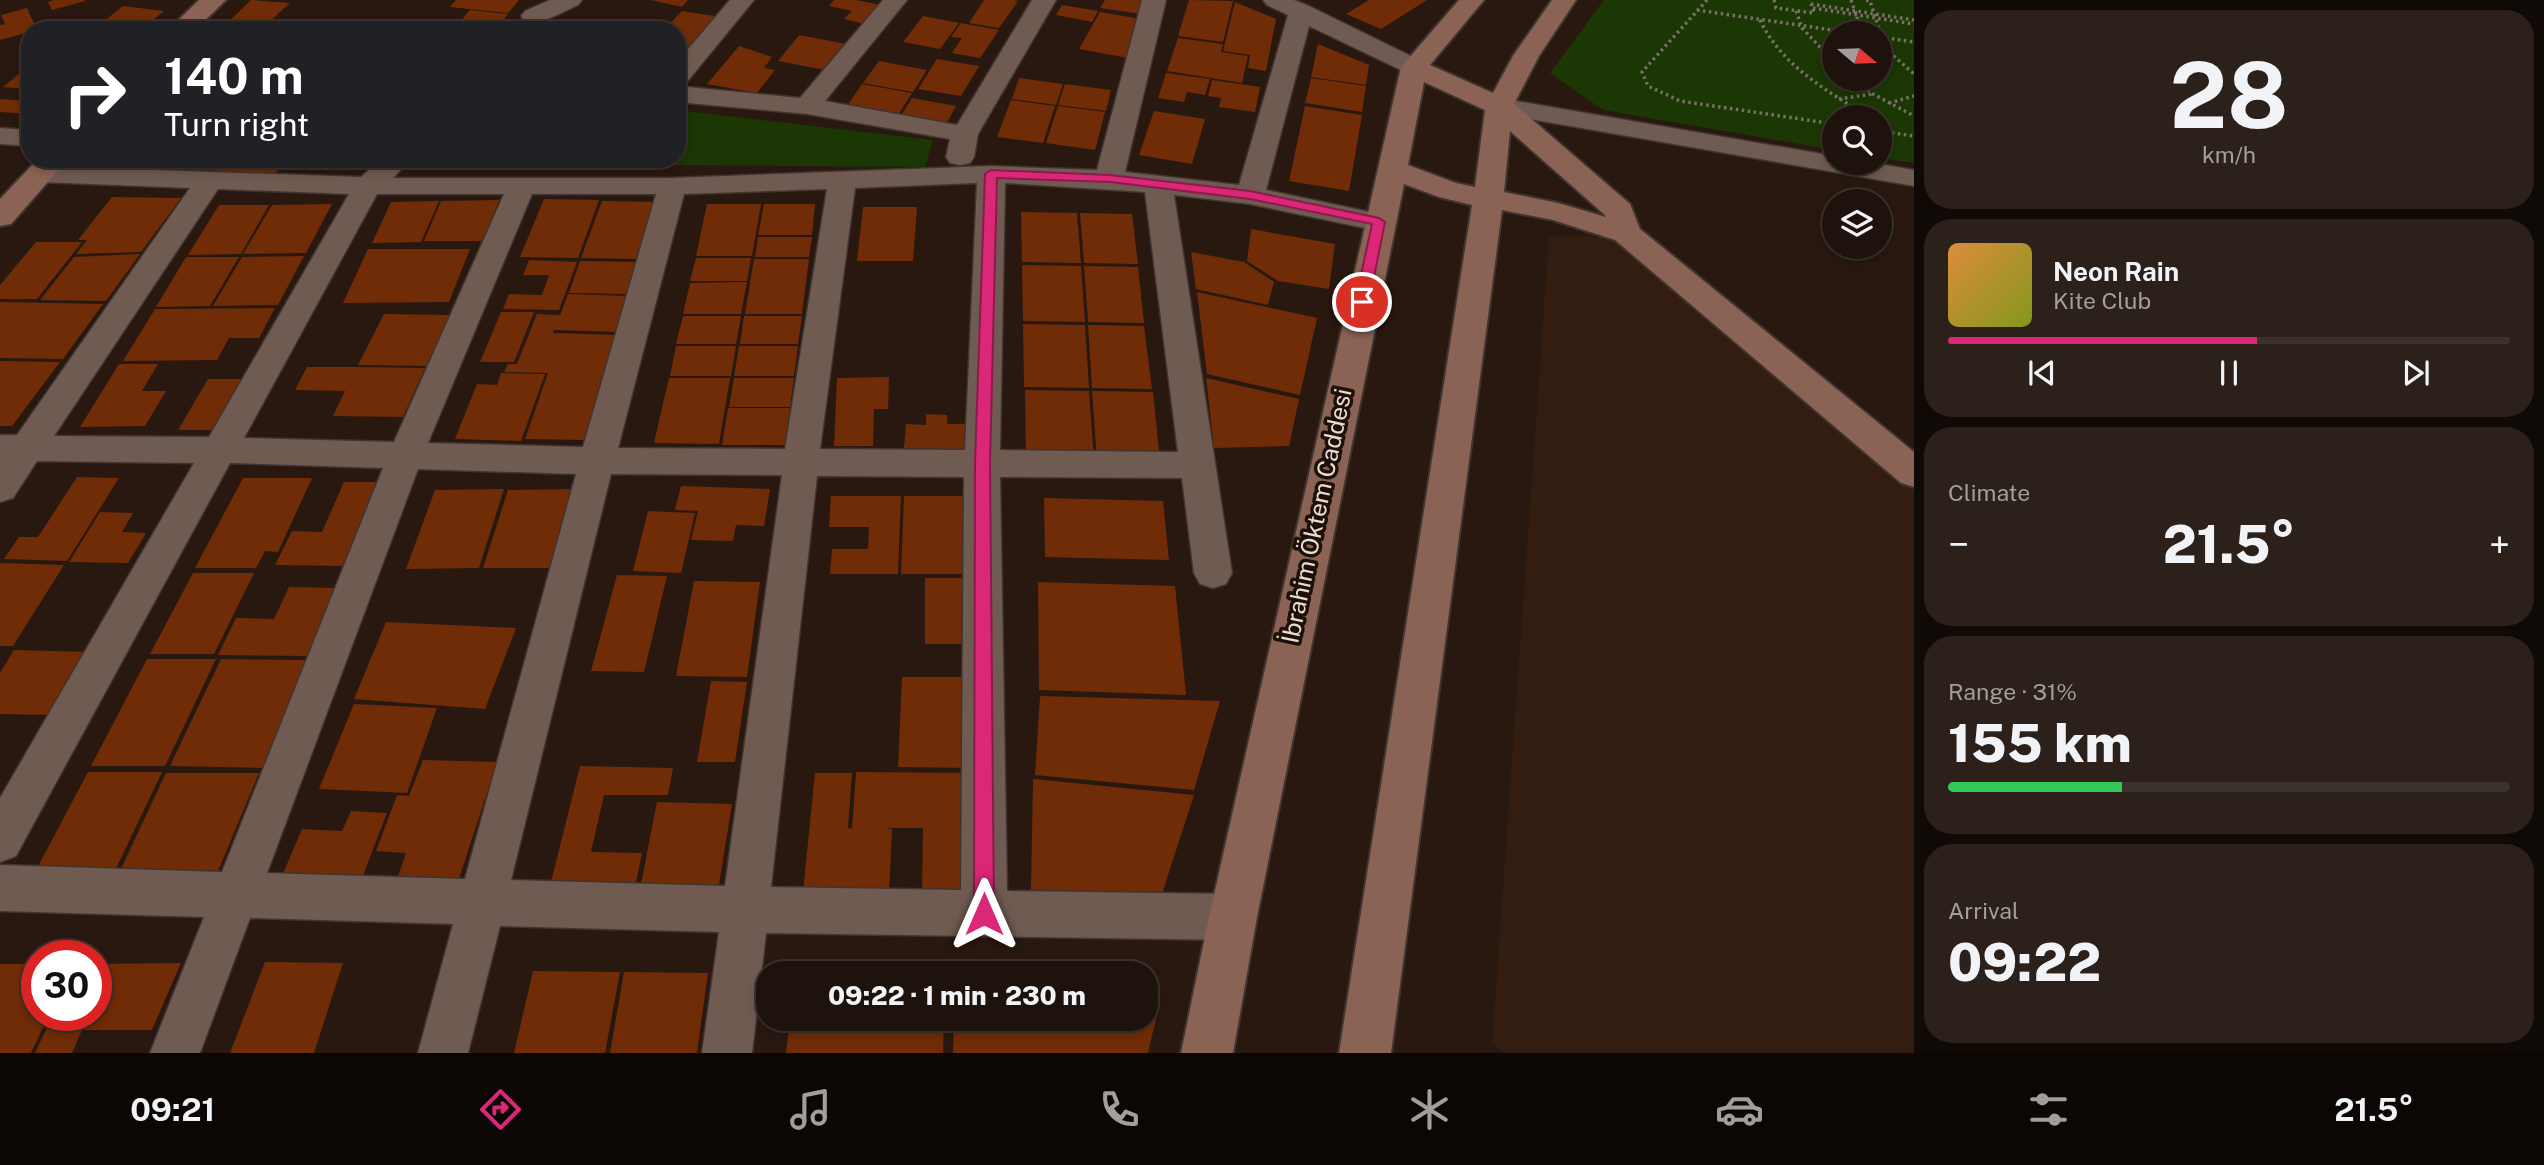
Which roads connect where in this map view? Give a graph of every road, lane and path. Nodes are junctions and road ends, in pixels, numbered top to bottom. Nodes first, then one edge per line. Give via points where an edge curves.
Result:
1 (214, 0) edge
2 (570, 0) edge
3 (742, 0) edge
4 (895, 0) edge
5 (1044, 0) edge
6 (1154, 0) edge
7 (1275, 0) edge
8 (1472, 0) edge
9 (1564, 0) edge
10 (1707, 0) edge
11 (1774, 0) edge
12 (1851, 0) edge
13 (1865, 0) edge
14 (1811, 4) edge
15 (1698, 10) junction
16 (1301, 11) junction
17 (1796, 11) junction
18 (1854, 13) junction
19 (534, 15) edge
20 (1875, 16) junction
21 (1760, 20) junction
22 (190, 21) edge
23 (1858, 21) edge
24 (1877, 21) edge
25 (1914, 22) edge
26 (1801, 26) junction
27 (1822, 29) edge
28 (1892, 39) edge
29 (1914, 43) edge
30 (1822, 49) edge
31 (1892, 55) edge
32 (686, 67) edge
33 (1414, 67) junction
34 (1914, 74) edge
35 (1869, 91) edge
36 (1873, 94) junction
37 (686, 95) edge
38 (1914, 96) edge
39 (1839, 99) junction
40 (1889, 103) junction
41 (1849, 105) edge
42 (807, 106) junction
43 (1499, 106) junction
44 (1914, 116) edge
45 (1822, 122) edge
46 (1894, 133) edge
47 (965, 134) junction
48 (0, 136) edge
49 (1914, 136) edge
50 (21, 137) edge
51 (46, 168) edge
52 (60, 168) edge
53 (387, 168) edge
54 (1391, 169) junction
55 (974, 174) junction
56 (1914, 178) edge
57 (1110, 179) junction
58 (210, 180) junction
59 (842, 180) junction
60 (1158, 184) junction
61 (522, 185) junction
62 (368, 186) junction
63 (672, 186) junction
64 (1250, 195) junction
65 (1489, 198) junction
66 (0, 217) edge
67 (1379, 222) junction
68 (1626, 233) junction
69 (14, 448) edge
70 (218, 450) junction
71 (405, 456) junction
72 (597, 461) junction
73 (801, 462) junction
74 (982, 463) junction
75 (1197, 465) junction
76 (1914, 472) edge
77 (0, 488) edge
78 (1213, 573) dead end
79 (0, 841) edge
80 (0, 888) edge
81 (237, 895) junction
82 (481, 903) junction
83 (746, 911) junction
84 (984, 914) junction
85 (1233, 917) junction
86 (175, 1053) edge
87 (443, 1053) edge
88 (727, 1053) edge
89 (1208, 1053) edge
90 (1365, 1053) edge

1 - 22 main road
2 - 19 street
3 - 32 street
4 - 42 street
5 - 47 street
6 - 57 street
7 - 16 street
8 - 33 main road, İbrahim Öktem Caddesi
9 - 43 main road
10 - 15 path
11 - 17 path via 1776,8
12 - 18 path
13 - 20 path via 1870,1
14 - 17 path via 1814,13
14 - 18 path
15 - 21 path
15 - 45 path via 1642,72 1648,86 1680,102
16 - 33 street
16 - 64 street
17 - 26 path
18 - 20 path
18 - 23 path
20 - 24 path
20 - 25 path
21 - 26 path
21 - 39 path via 1783,53
26 - 27 path
26 - 30 path
28 - 29 path
31 - 34 path
33 - 43 main road
33 - 54 main road, İbrahim Öktem Caddesi
35 - 36 path
36 - 39 path
36 - 40 path
37 - 42 street
38 - 40 path
39 - 41 path
40 - 44 path
42 - 47 street
43 - 56 street
43 - 65 main road
43 - 68 main road via 1619,211
46 - 49 path
47 - 55 street
48 - 50 street
51 - 66 main road
52 - 58 street
53 - 62 street
54 - 65 main road via 1429,185
54 - 67 main road, İbrahim Öktem Caddesi
55 - 57 street
55 - 59 street
55 - 74 street
57 - 60 street
58 - 62 street
58 - 69 street
59 - 63 street
59 - 73 street
60 - 64 street
60 - 75 street
61 - 62 street
61 - 63 street
61 - 71 street
62 - 70 street
63 - 72 street
64 - 67 street
65 - 68 main road via 1558,212
65 - 90 main road
67 - 85 main road, İbrahim Öktem Caddesi
68 - 76 main road
69 - 70 street
69 - 77 street
70 - 71 street
70 - 79 street
71 - 72 street
71 - 81 street
72 - 73 street
72 - 82 street
73 - 74 street
73 - 83 street
74 - 75 street
74 - 84 street
75 - 78 street
80 - 81 street
81 - 82 street
81 - 86 street
82 - 83 street
82 - 87 street
83 - 84 street
83 - 88 street
84 - 85 street
85 - 89 main road, İbrahim Öktem Caddesi

